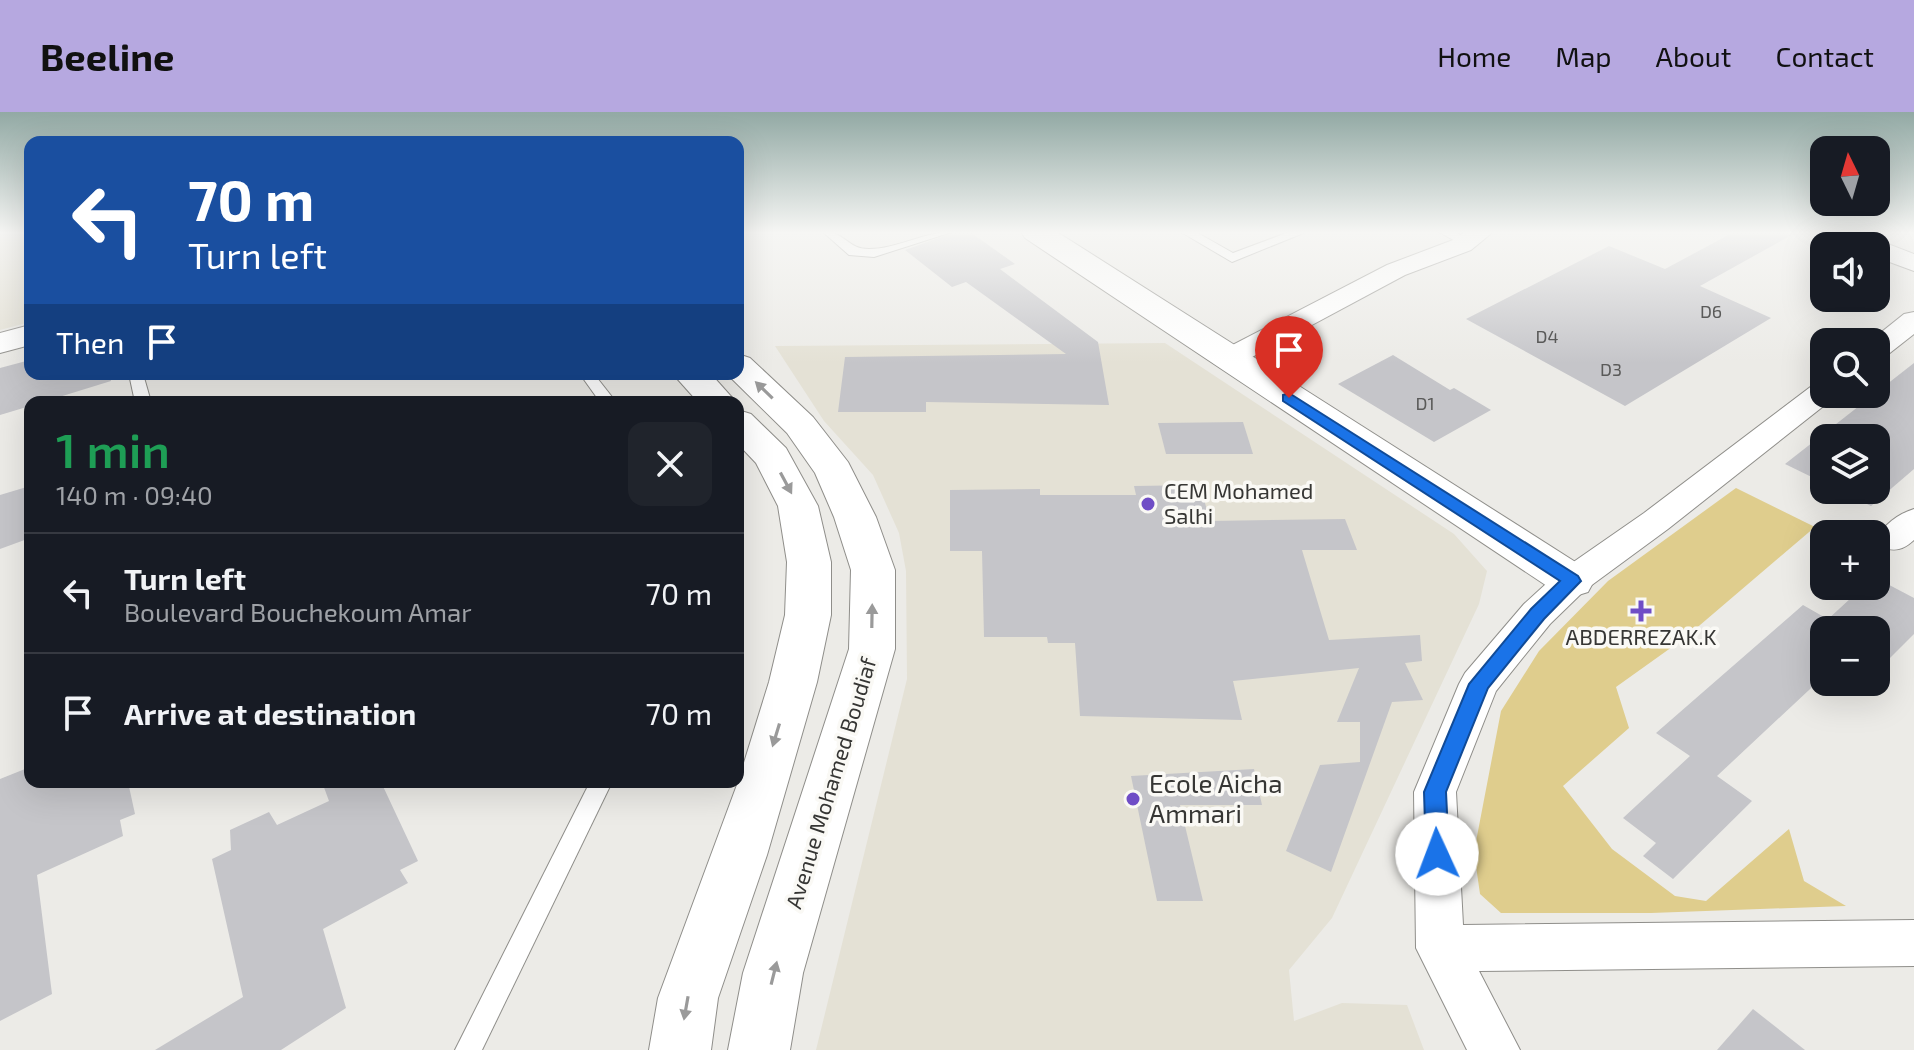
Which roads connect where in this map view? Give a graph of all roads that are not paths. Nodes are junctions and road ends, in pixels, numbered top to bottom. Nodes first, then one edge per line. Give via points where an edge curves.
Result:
1 (1104, 276) edge
2 (1385, 276) edge
3 (1914, 320) edge
4 (24, 337) edge
5 (1890, 339) edge
6 (0, 343) edge
7 (1231, 357) junction
8 (744, 371) edge
9 (697, 380) edge
10 (712, 396) edge
11 (1810, 402) edge
12 (744, 428) edge
13 (1572, 581) junction
14 (598, 788) edge
15 (1914, 943) edge
16 (1440, 948) junction
17 (468, 1050) edge
18 (680, 1050) edge
19 (759, 1050) edge
20 (1494, 1050) edge

1 - 7 main road
2 - 7 street
3 - 5 street
4 - 6 main road
7 - 13 main road
19 -> 8 main road, Avenue Mohamed Boudiaf via 773,973 872,649 873,570 834,471 800,425
9 - 10 main road
11 - 13 street
12 -> 18 main road via 772,457 798,506 809,562 808,615 793,682 688,998
13 - 16 street via 1479,684 1435,792
14 - 17 lane
15 - 16 street
16 - 20 street

